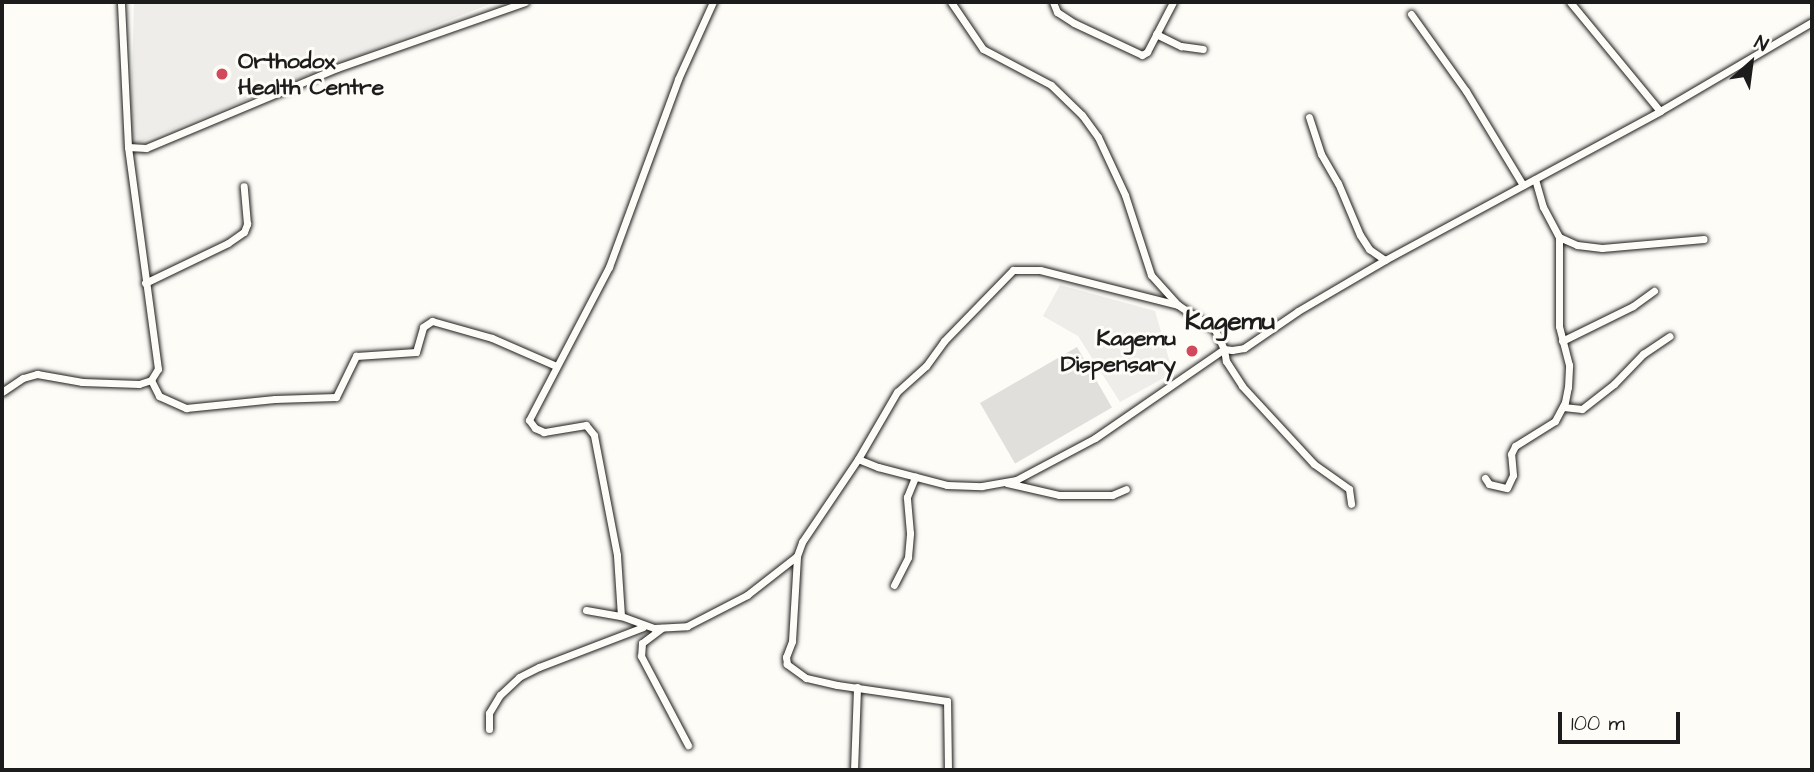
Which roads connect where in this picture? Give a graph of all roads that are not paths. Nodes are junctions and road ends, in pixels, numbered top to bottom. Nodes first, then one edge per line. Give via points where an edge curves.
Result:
1 (121, 2) edge
2 (525, 2) edge
3 (713, 2) edge
4 (951, 2) edge
5 (1053, 2) edge
6 (1172, 2) edge
7 (1570, 2) edge
8 (1411, 14) dead end
9 (1812, 22) edge
10 (1156, 34) junction
11 (1203, 49) dead end
12 (1660, 111) junction
13 (1309, 117) dead end
14 (128, 147) junction
15 (1535, 180) junction
16 (1523, 185) junction
17 (244, 186) dead end
18 (1559, 237) junction
19 (1704, 239) dead end
20 (1385, 260) junction
21 (145, 283) junction
22 (1654, 291) dead end
23 (1178, 305) junction
24 (1670, 336) dead end
25 (1562, 341) junction
26 (1224, 349) junction
27 (556, 366) junction
28 (151, 380) junction
29 (2, 392) edge
30 (1563, 407) junction
31 (858, 459) junction
32 (915, 477) junction
33 (1485, 478) dead end
34 (1005, 482) junction
35 (1126, 489) dead end
36 (1351, 504) dead end
37 (796, 556) junction
38 (894, 585) dead end
39 (586, 610) dead end
40 (621, 615) junction
41 (646, 626) junction
42 (666, 626) junction
43 (857, 688) junction
44 (489, 729) dead end
45 (688, 745) dead end
46 (854, 770) edge
47 (948, 770) edge

1 - 14 street
2 - 14 street via 337,68 146,148
3 - 27 street via 678,79 609,267
4 - 23 street via 983,49 1051,85 1090,126 1125,195 1152,275
5 - 10 street via 1065,18 1136,54 1145,54
6 - 10 street
7 - 12 street
8 - 16 street via 1466,91
9 - 12 street
10 - 11 street via 1181,46
12 - 15 street
13 - 20 street via 1321,154 1360,235 1369,249
14 - 21 street
15 - 16 street
15 - 18 street
16 - 20 street
17 - 21 street via 244,232
18 - 19 street via 1577,245 1602,247
18 - 25 street
20 - 26 street via 1244,348
21 - 28 street via 159,362
22 - 25 street
23 - 26 street via 1215,330
23 - 31 street via 1040,270 1013,270 897,392
24 - 30 street via 1643,354 1582,410
25 - 30 street via 1569,373
26 - 34 street via 1071,453
26 - 36 street via 1242,386 1319,470 1349,489
27 - 28 street via 492,338 429,321 416,352 356,356 336,397 186,408 159,396
27 - 40 street via 530,422 544,432 586,425 594,435 617,555
28 - 29 street via 138,384 89,382 37,374
30 - 33 street via 1546,429 1516,446 1507,488 1489,484
31 - 32 street
31 - 37 street
32 - 34 street via 956,486
32 - 38 street via 907,497 908,557
34 - 35 street via 1059,495 1112,495
37 - 42 street via 747,595 699,622
37 - 43 street via 792,641 786,664 806,678
39 - 40 street
40 - 41 street
41 - 42 street
41 - 44 street via 519,677 489,713
42 - 45 street via 642,643 641,656
43 - 46 street
43 - 47 street via 947,701

